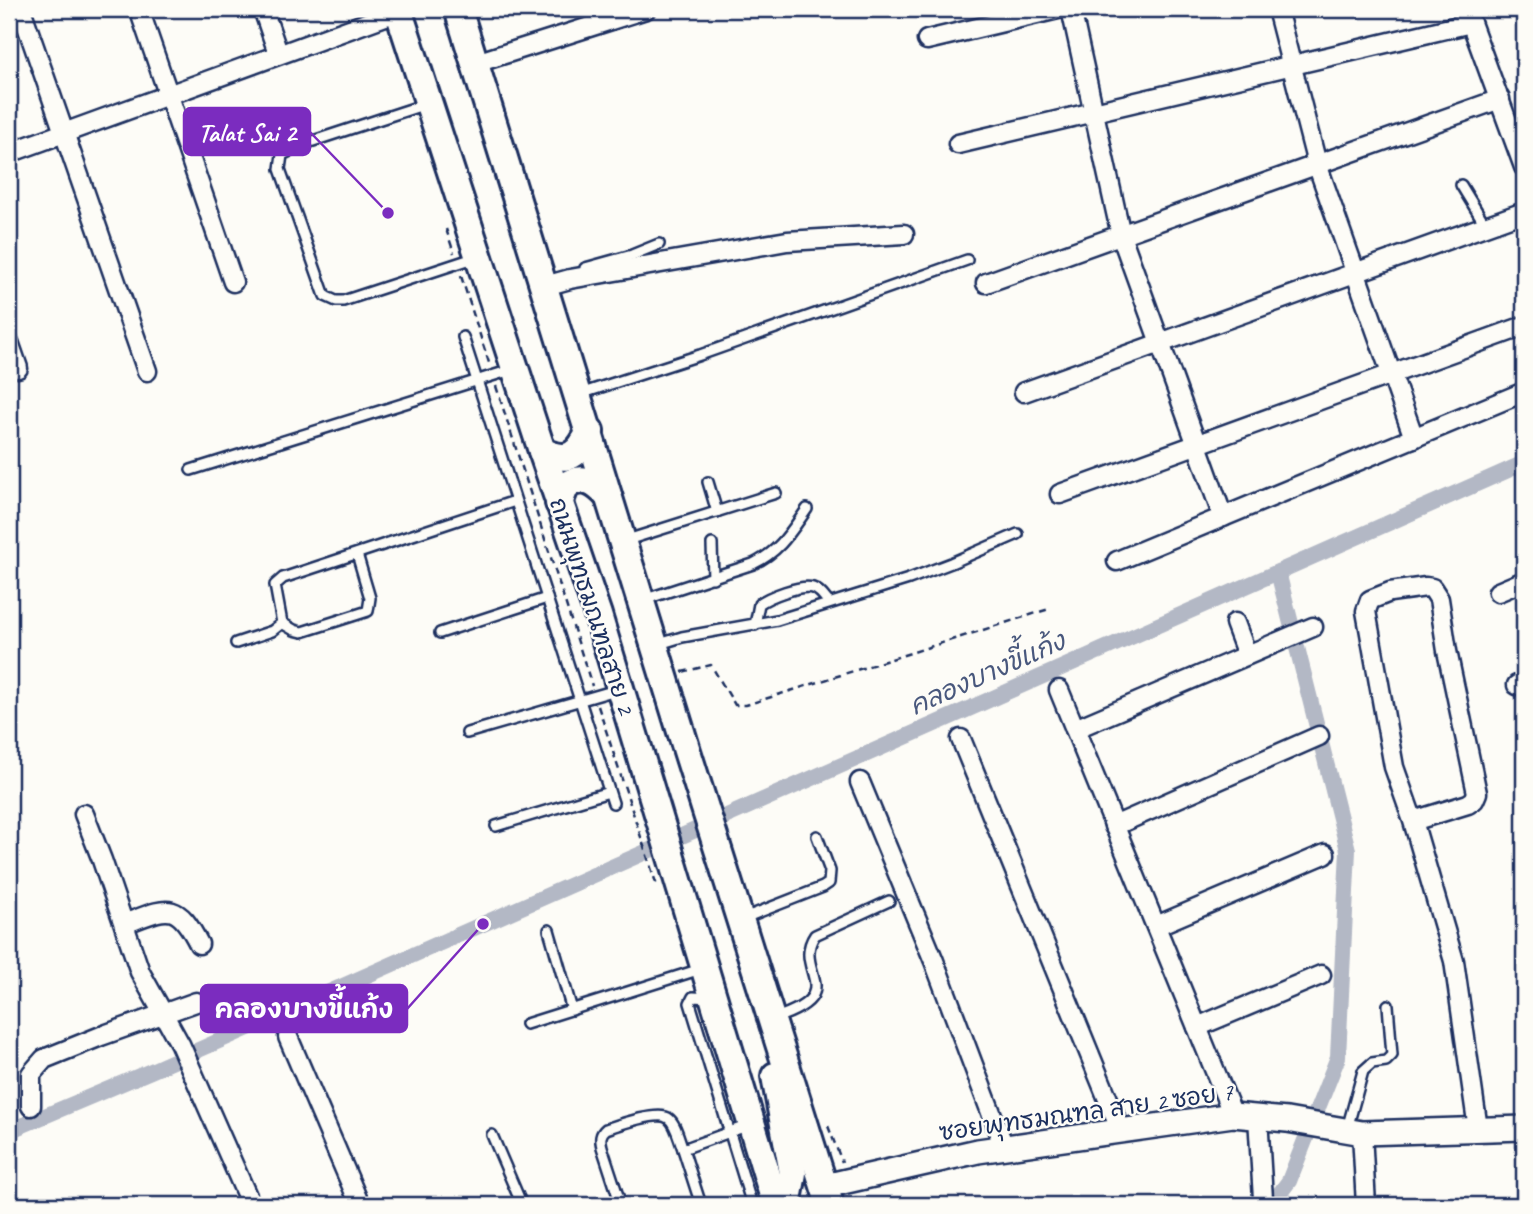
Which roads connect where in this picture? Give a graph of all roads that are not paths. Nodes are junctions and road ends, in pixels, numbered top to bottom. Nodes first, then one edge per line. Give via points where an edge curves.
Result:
1 (21, 9) edge
2 (139, 9) edge
3 (263, 9) edge
4 (458, 9) edge
5 (646, 9) edge
6 (1058, 9) edge
7 (1071, 9) edge
8 (1277, 9) edge
9 (398, 10) edge
10 (1468, 16) edge
11 (927, 40) dead end
12 (278, 53) junction
13 (476, 64) junction
14 (1291, 65) junction
15 (169, 94) junction
16 (1500, 99) junction
17 (428, 103) junction
18 (1093, 112) junction
19 (64, 133) junction
20 (958, 144) dead end
21 (9, 152) edge
22 (1317, 164) junction
23 (1524, 167) edge
24 (1461, 185) dead end
25 (1524, 212) edge
26 (1486, 226) junction
27 (904, 234) dead end
28 (1121, 236) junction
29 (659, 244) dead end
30 (468, 260) junction
31 (967, 260) dead end
32 (1355, 274) junction
33 (233, 282) dead end
34 (544, 283) junction
35 (986, 284) dead end
36 (1524, 326) edge
37 (463, 337) dead end
38 (9, 342) edge
39 (1159, 344) junction
40 (18, 368) dead end
41 (147, 371) dead end
42 (504, 372) junction
43 (1391, 374) junction
44 (476, 382) junction
45 (1024, 392) dead end
46 (1524, 392) edge
47 (578, 394) junction
48 (590, 431) junction
49 (1414, 438) junction
50 (1195, 445) junction
51 (542, 452) junction
52 (191, 470) dead end
53 (708, 482) dead end
54 (776, 493) dead end
55 (1060, 494) dead end
56 (608, 496) junction
57 (515, 501) junction
58 (559, 503) junction
59 (807, 509) dead end
60 (717, 512) junction
61 (1223, 517) junction
62 (1018, 534) dead end
63 (622, 541) junction
64 (712, 544) dead end
65 (357, 554) junction
66 (1117, 561) dead end
67 (713, 578) junction
68 (1524, 581) edge
69 (1498, 593) dead end
70 (547, 598) junction
71 (641, 600) junction
72 (829, 603) junction
73 (282, 623) junction
74 (1235, 623) dead end
75 (755, 625) junction
76 (1313, 627) dead end
77 (440, 633) dead end
78 (236, 643) dead end
79 (655, 646) junction
80 (1247, 655) junction
81 (1059, 690) dead end
82 (607, 692) junction
83 (579, 700) junction
84 (1075, 729) junction
85 (467, 733) dead end
86 (1319, 736) dead end
87 (961, 739) dead end
88 (860, 782) dead end
89 (609, 792) junction
90 (613, 803) dead end
91 (84, 814) dead end
92 (1413, 821) junction
93 (496, 826) dead end
94 (1114, 827) junction
95 (817, 836) dead end
96 (1325, 855) dead end
97 (889, 901) dead end
98 (741, 919) junction
99 (124, 924) junction
100 (1156, 926) junction
101 (548, 930) dead end
102 (199, 944) dead end
103 (705, 968) junction
104 (756, 968) junction
105 (1321, 975) dead end
106 (197, 1002) dead end
107 (1388, 1005) dead end
108 (572, 1010) junction
109 (162, 1014) junction
110 (772, 1019) junction
111 (526, 1024) dead end
112 (1197, 1027) junction
113 (288, 1037) dead end
114 (31, 1106) dead end
115 (1233, 1115) junction
116 (1258, 1117) junction
117 (740, 1128) junction
118 (1478, 1129) junction
119 (1121, 1131) junction
120 (1355, 1131) junction
121 (1524, 1132) edge
122 (492, 1135) dead end
123 (1004, 1147) junction
124 (683, 1149) junction
125 (824, 1199) edge
126 (1263, 1199) dead end
127 (251, 1205) edge
128 (360, 1205) edge
129 (522, 1205) edge
130 (621, 1205) edge
131 (701, 1205) edge
132 (752, 1205) edge
133 (776, 1205) edge
134 (787, 1205) edge
135 (1366, 1205) edge

1 - 19 street
2 - 15 street
3 - 12 street
4 - 13 main road, ถนนพุทธมณฑลสาย 2
5 - 13 street
6 - 11 street
7 - 18 street
8 - 14 street
9 - 12 street
9 - 17 main road, ถนนพุทธมณฑลสาย 2
10 - 14 street
10 - 16 street
12 - 15 street
13 - 34 main road, ถนนพุทธมณฑลสาย 2
14 - 18 street
14 - 22 street
15 - 19 street
15 - 33 street
16 - 22 street
16 - 23 street
17 - 30 main road, ถนนพุทธมณฑลสาย 2
17 - 30 lane via 307,143 282,155 280,169 325,296 344,301
18 - 20 street
18 - 28 street
19 - 21 street
19 - 41 street
22 - 28 street
22 - 32 street
24 - 26 lane
25 - 26 street
26 - 32 street
27 - 34 street via 788,241
28 - 35 street
28 - 39 street
29 - 34 lane
30 - 42 main road, ถนนพุทธมณฑลสาย 2
31 - 47 lane
32 - 39 street
32 - 43 street
34 - 47 main road, ถนนพุทธมณฑลสาย 2
36 - 43 street
37 - 44 lane
38 - 40 street
39 - 45 street
39 - 50 street
42 - 44 lane
42 - 51 main road, ถนนพุทธมณฑลสาย 2
43 - 49 street
43 - 50 street
44 - 52 lane
44 - 57 lane
46 - 49 street
47 - 48 main road, ถนนพุทธมณฑลสาย 2
48 - 51 main road via 574,454 553,457
48 - 56 main road, ถนนพุทธมณฑลสาย 2
49 - 61 street
50 - 55 street
50 - 61 street
51 - 58 main road, ถนนพุทธมณฑลสาย 2
53 - 60 lane
54 - 60 lane
56 - 58 main road via 584,480 566,485
56 - 63 main road, ถนนพุทธมณฑลสาย 2
57 - 65 lane
57 - 70 lane
58 - 82 main road, ถนนพุทธมณฑลสาย 2 via 598,615
59 - 67 lane via 770,556
60 - 63 lane
61 - 66 street
62 - 72 lane via 951,563
63 - 71 main road, ถนนพุทธมณฑลสาย 2
64 - 67 lane
65 - 73 lane via 275,585
65 - 73 lane via 370,597 368,611 302,632
67 - 71 lane
68 - 69 street
70 - 77 lane
70 - 83 lane
71 - 79 main road, ถนนพุทธมณฑลสาย 2
72 - 75 lane
72 - 75 lane via 813,588 786,592 759,604
73 - 78 lane
74 - 80 street
75 - 79 lane
76 - 80 street
79 - 98 main road, ถนนพุทธมณฑลสาย 2
80 - 84 street
81 - 84 street
82 - 83 lane
82 - 103 main road, ถนนพุทธมณฑลสาย 2 via 668,882
83 - 85 lane
83 - 89 lane
84 - 94 street
86 - 94 street
87 - 119 street
88 - 123 street
89 - 90 lane
89 - 93 lane
91 - 99 street
92 - 92 street via 1468,804 1476,793 1439,599 1426,587 1379,595 1370,600 1366,611 1388,739
92 - 118 street via 1454,961
94 - 100 street
95 - 98 lane via 830,871 829,883
96 - 100 street
97 - 110 lane via 815,934 810,952 816,984 813,998 801,1009
98 - 104 main road, ถนนพุทธมณฑลสาย 2
99 - 102 street via 176,912 190,925
99 - 109 street via 139,972
100 - 112 street
101 - 108 lane
103 - 108 lane
103 - 117 main road, ถนนพุทธมณฑลสาย 2
104 - 110 main road, ถนนพุทธมณฑลสาย 2
104 - 134 main road via 793,1173
105 - 112 street
106 - 109 street
107 - 120 lane via 1392,1055 1363,1070
108 - 111 lane
109 - 114 street via 44,1059 32,1074
109 - 127 street via 189,1063
110 - 125 main road, ถนนพุทธมณฑลสาย 2
112 - 115 street
113 - 128 street
115 - 116 street, ซอยพุทธมณฑล สาย 2 ซอย 7
115 - 119 street, ซอยพุทธมณฑล สาย 2 ซอย 7
116 - 120 street, ซอยพุทธมณฑล สาย 2 ซอย 7
116 - 126 street
117 - 124 lane
117 - 132 lane
117 - 133 main road, ถนนพุทธมณฑลสาย 2
118 - 120 street, ซอยพุทธมณฑล สาย 2 ซอย 7
118 - 121 street, ซอยพุทธมณฑล สาย 2 ซอย 7
119 - 123 street, ซอยพุทธมณฑล สาย 2 ซอย 7
120 - 135 street
122 - 129 lane
123 - 125 street, ซอยพุทธมณฑล สาย 2 ซอย 7 via 965,1153
124 - 130 lane via 673,1124 658,1115 602,1133 602,1147
124 - 131 lane

